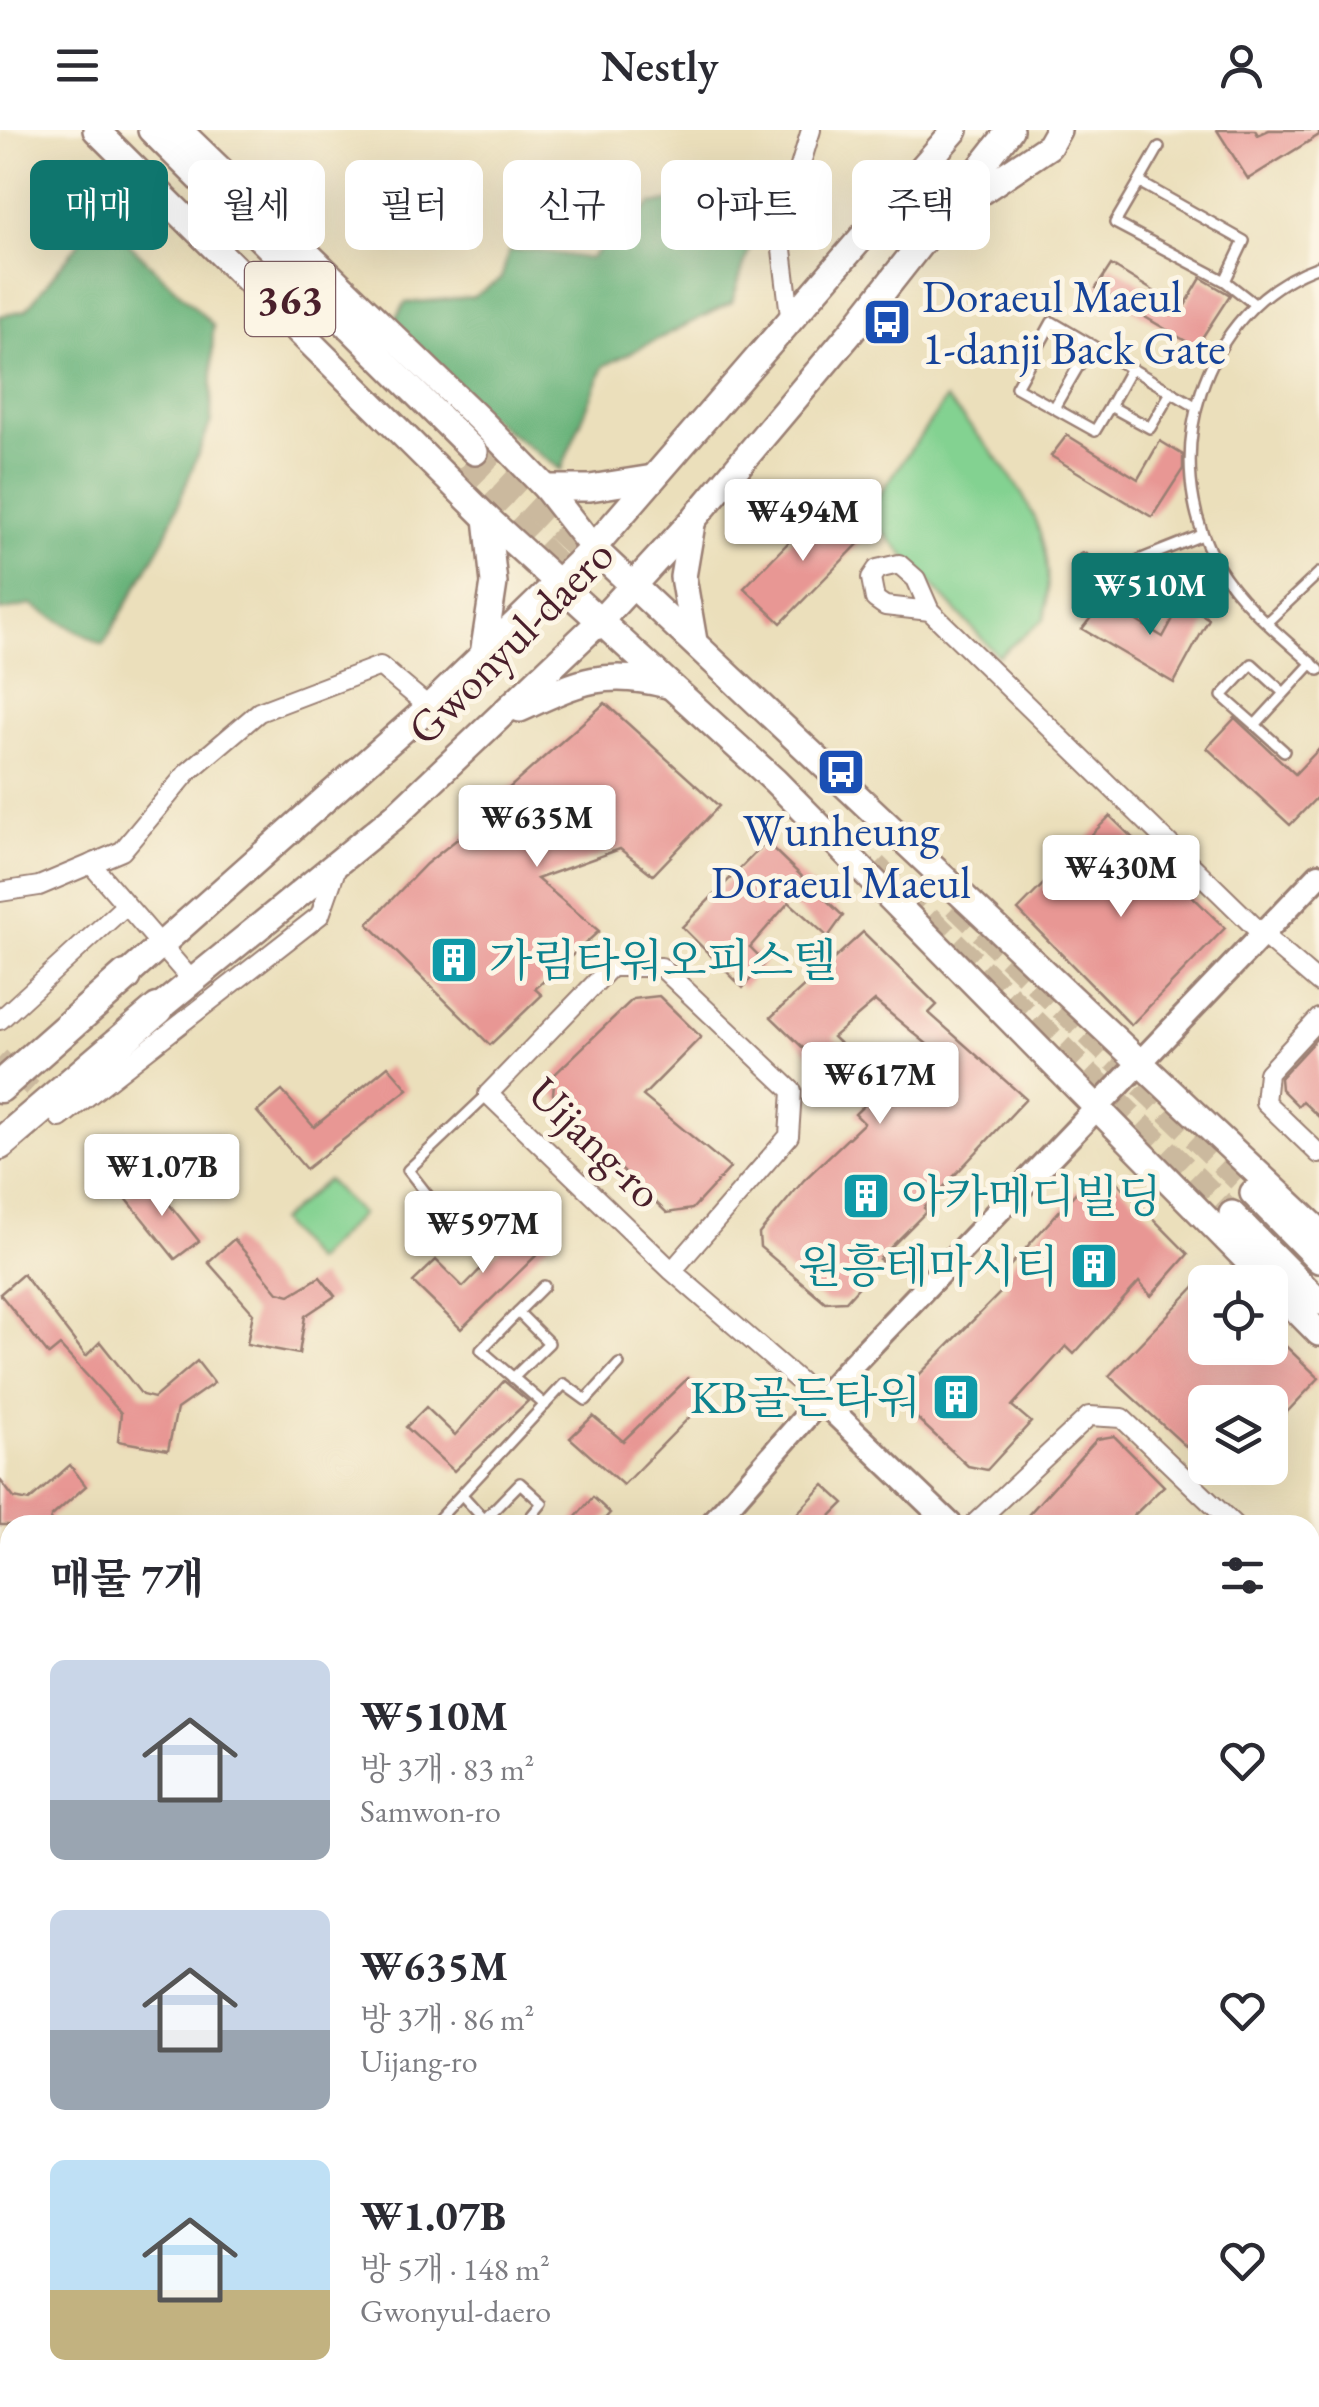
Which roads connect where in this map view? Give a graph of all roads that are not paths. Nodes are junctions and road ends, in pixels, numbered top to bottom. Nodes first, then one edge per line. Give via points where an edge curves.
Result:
1 (96, 130) edge
2 (120, 130) edge
3 (151, 130) edge
4 (179, 130) edge
5 (811, 130) edge
6 (930, 130) edge
7 (954, 130) edge
8 (1010, 130) edge
9 (1058, 130) edge
10 (1159, 147) dead end
11 (919, 160) edge
12 (929, 160) edge
13 (988, 160) edge
14 (1138, 182) junction
15 (990, 186) edge
16 (854, 250) edge
17 (918, 250) edge
18 (1319, 266) edge
19 (1225, 281) junction
20 (1253, 303) junction
21 (791, 324) junction
22 (1090, 346) junction
23 (1130, 370) junction
24 (1170, 394) junction
25 (1110, 406) junction
26 (1195, 406) junction
27 (1054, 408) junction
28 (653, 478) junction
29 (546, 488) junction
30 (486, 518) junction
31 (692, 521) junction
32 (1202, 534) junction
33 (593, 548) junction
34 (1084, 559) dead end
35 (1319, 573) edge
36 (557, 582) junction
37 (632, 586) junction
38 (930, 611) dead end
39 (600, 622) junction
40 (1266, 622) junction
41 (696, 646) junction
42 (484, 655) junction
43 (1315, 666) edge
44 (670, 685) junction
45 (1284, 693) junction
46 (429, 707) junction
47 (501, 717) junction
48 (1255, 725) junction
49 (1284, 751) dead end
50 (340, 861) junction
51 (91, 864) junction
52 (1319, 875) edge
53 (0, 892) edge
54 (126, 905) junction
55 (1264, 935) junction
56 (162, 946) junction
57 (126, 976) joint
58 (192, 981) junction
59 (1319, 983) edge
60 (158, 1009) joint
61 (1319, 1018) edge
62 (0, 1020) edge
63 (1140, 1062) junction
64 (0, 1088) edge
65 (488, 1094) junction
66 (1105, 1096) junction
67 (54, 1110) dead end
68 (0, 1144) edge
69 (1319, 1154) edge
70 (1253, 1193) tunnel mouth
71 (1232, 1214) tunnel mouth
72 (450, 1224) dead end
73 (1319, 1231) edge
74 (1319, 1260) edge
75 (672, 1270) junction
76 (544, 1286) dead end
77 (1319, 1302) edge
78 (518, 1312) junction
79 (1319, 1333) edge
80 (619, 1364) dead end
81 (514, 1378) junction
82 (822, 1402) junction
83 (545, 1405) junction
84 (462, 1496) junction
85 (443, 1515) edge
86 (480, 1515) edge
87 (493, 1515) edge
88 (532, 1515) edge
89 (720, 1515) edge
90 (941, 1515) edge
91 (984, 1515) edge
92 (1224, 1515) edge

1 - 30 main road
2 - 3 main road, 363 via 468,460
4 - 29 main road
5 - 21 street via 780,233
6 - 11 main road
7 - 12 main road, Gwonyul-daero
8 - 13 main road, Gwonyul-daero
9 - 15 main road via 1049,146
10 - 14 lane
14 - 19 lane via 1244,241
14 - 19 lane via 1115,223
16 - 21 main road, Gwonyul-daero
17 - 31 main road, Gwonyul-daero
18 - 20 lane
19 - 20 lane
20 - 26 lane via 1212,365
21 - 28 main road, Gwonyul-daero
22 - 23 lane
22 - 27 lane
22 - 27 lane via 1052,322 1016,386
23 - 24 lane
23 - 25 lane
24 - 25 lane via 1150,428
24 - 26 lane
25 - 27 lane via 1095,432
26 - 32 lane via 1192,473
28 - 29 main road
28 - 33 main road, Gwonyul-daero
29 - 33 main road
30 - 36 main road
30 - 42 main road via 494,582
31 - 37 main road, Gwonyul-daero
31 - 41 main road via 684,594
32 - 34 lane via 1138,560 1126,582
32 - 40 lane via 1238,596
33 - 36 main road, Gwonyul-daero
33 - 37 main road
35 - 40 lane
36 - 39 main road
36 - 42 main road, Gwonyul-daero
37 - 39 main road, Gwonyul-daero
37 - 41 main road
38 - 55 street
39 - 44 main road
39 - 47 main road, Gwonyul-daero
40 - 43 lane
41 - 63 main road
42 - 46 main road, Gwonyul-daero
43 - 45 lane
44 - 47 main road via 599,676
44 - 66 main road
45 - 48 lane
45 - 48 lane via 1252,664 1222,696
46 - 51 street via 380,666 258,712 187,774 122,850
46 - 56 main road, Gwonyul-daero
47 - 50 main road, Gwonyul-daero
48 - 49 lane
50 - 58 main road, Gwonyul-daero
50 - 67 street via 320,915 60,1118
51 - 53 street via 39,886
51 - 54 street
52 - 55 main road
54 - 56 street
54 - 62 street
55 - 59 street
55 - 63 main road
56 - 57 main road, Gwonyul-daero
56 - 58 street
57 - 64 highway, Gwonyul-daero
58 - 60 main road, Gwonyul-daero
60 - 68 highway, Gwonyul-daero
61 - 69 street via 1268,1073 1265,1102
63 - 66 main road
63 - 73 main road
65 - 72 lane via 408,1170
65 - 75 street, Uijang-ro
65 - 75 street, Uijang-ro via 610,968 661,966 792,1090 789,1136
66 - 79 main road
66 - 82 main road
70 - 74 main road
71 - 77 main road
75 - 82 street, Uijang-ro
76 - 78 lane
78 - 81 lane via 549,1343
78 - 81 lane via 481,1350
80 - 83 lane via 586,1400 564,1384
81 - 83 lane
82 - 89 main road
82 - 90 main road, Uijang-ro
83 - 84 lane
84 - 85 lane
84 - 86 lane
87 - 88 lane via 520,1483 542,1503
91 - 92 street via 1089,1416 1122,1418

